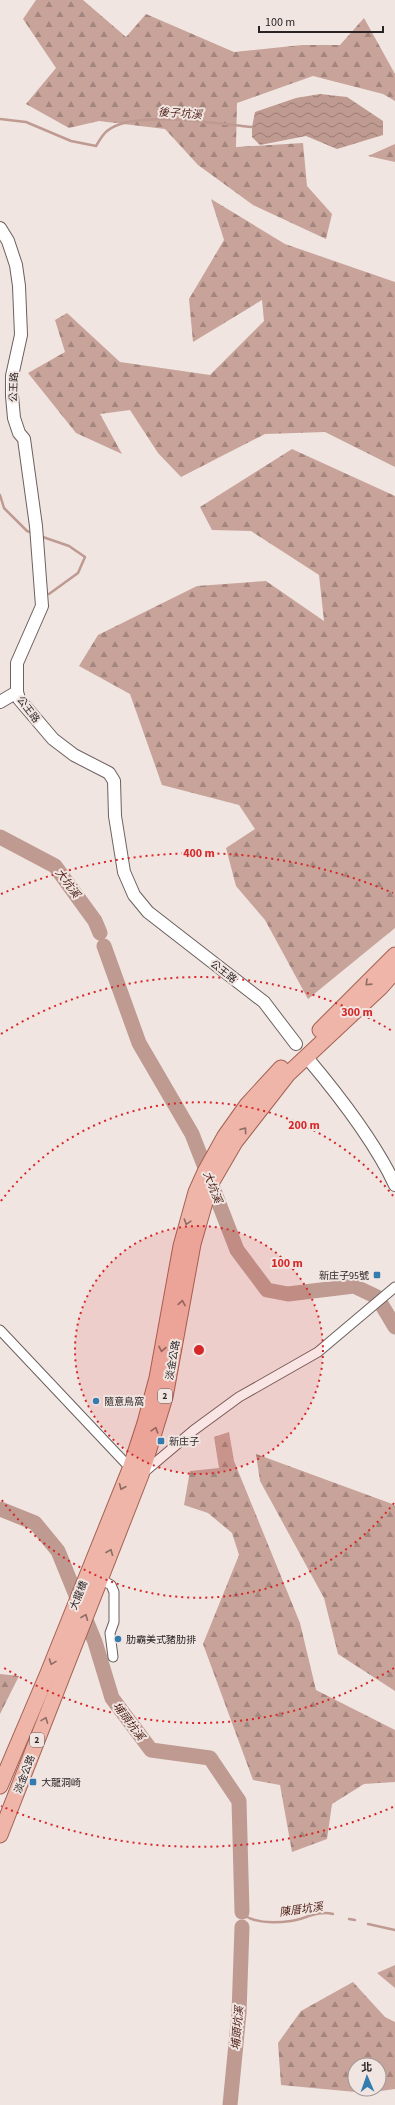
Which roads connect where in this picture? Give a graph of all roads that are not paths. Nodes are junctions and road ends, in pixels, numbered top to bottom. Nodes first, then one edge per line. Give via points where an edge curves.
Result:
1 (0, 228) edge
2 (17, 692) junction
3 (0, 702) edge
4 (395, 955) edge
5 (395, 971) edge
6 (307, 1044) junction
7 (309, 1060) dead end
8 (395, 1185) edge
9 (392, 1289) edge
10 (0, 1330) edge
11 (135, 1472) junction
12 (90, 1564) joint
13 (98, 1584) junction
14 (66, 1625) joint
15 (73, 1646) joint
16 (113, 1657) dead end
17 (0, 1786) edge
18 (0, 1835) edge

1 - 2 street, 公王路 via 8,241 16,264 19,286 21,335 12,376 12,396 14,418 24,439 38,543 42,606 17,664
2 - 3 street
2 - 6 street, 公王路 via 19,699 53,739 74,755 109,773 114,781 115,816 124,872 134,895 148,912 264,1002
4 -> 6 main road, 2
5 - 6 main road, 2 via 381,987
6 - 11 main road, 淡金公路 / 2 via 292,1064 247,1105 203,1190 181,1246
7 - 8 street via 338,1095
9 - 11 street via 318,1352 239,1397
10 - 11 street
11 -> 12 main road, 淡金公路 / 2
13 -> 11 main road, 淡金公路 / 2
12 - 14 main road, 大龍橋 / 2
15 -> 13 main road, 大龍橋 / 2
13 - 16 street via 111,1585 114,1592 114,1622 110,1633
14 -> 17 main road, 淡金公路 / 2
18 -> 15 main road, 淡金公路 / 2

